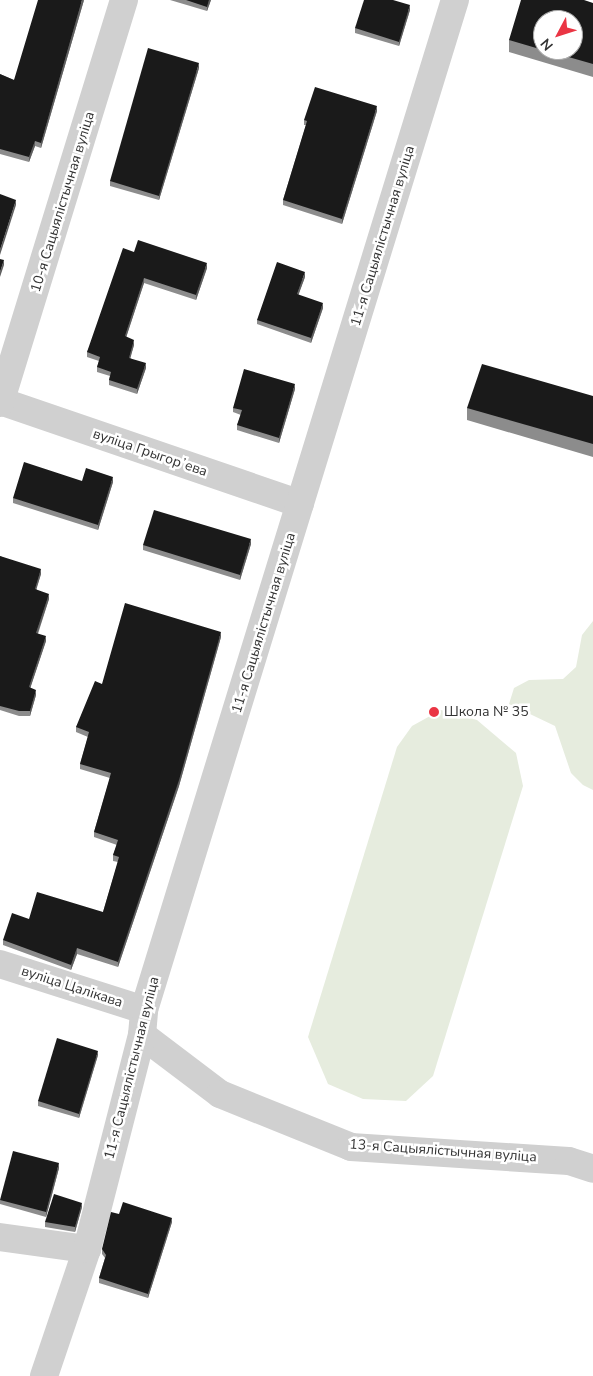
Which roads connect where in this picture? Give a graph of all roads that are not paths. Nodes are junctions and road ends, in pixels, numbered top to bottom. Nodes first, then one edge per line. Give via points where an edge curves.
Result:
1 (124, 0) edge
2 (455, 0) edge
3 (0, 402) edge
4 (300, 504) junction
5 (0, 964) edge
6 (143, 1022) junction
7 (593, 1169) edge
8 (0, 1237) edge
9 (87, 1249) junction
10 (44, 1376) edge

1 - 3 street, 10-я Сацыялістычная вуліца
2 - 4 street, 11-я Сацыялістычная вуліца
3 - 4 street, вуліца Грыгорʼева
4 - 6 street, 11-я Сацыялістычная вуліца
5 - 6 street, вуліца Цалікава
6 - 7 street, 13-я Сацыялістычная вуліца via 220,1094 351,1147 569,1161
6 - 9 street, 11-я Сацыялістычная вуліца
8 - 9 street
9 - 10 street, 11-я Сацыялістычная вуліца

